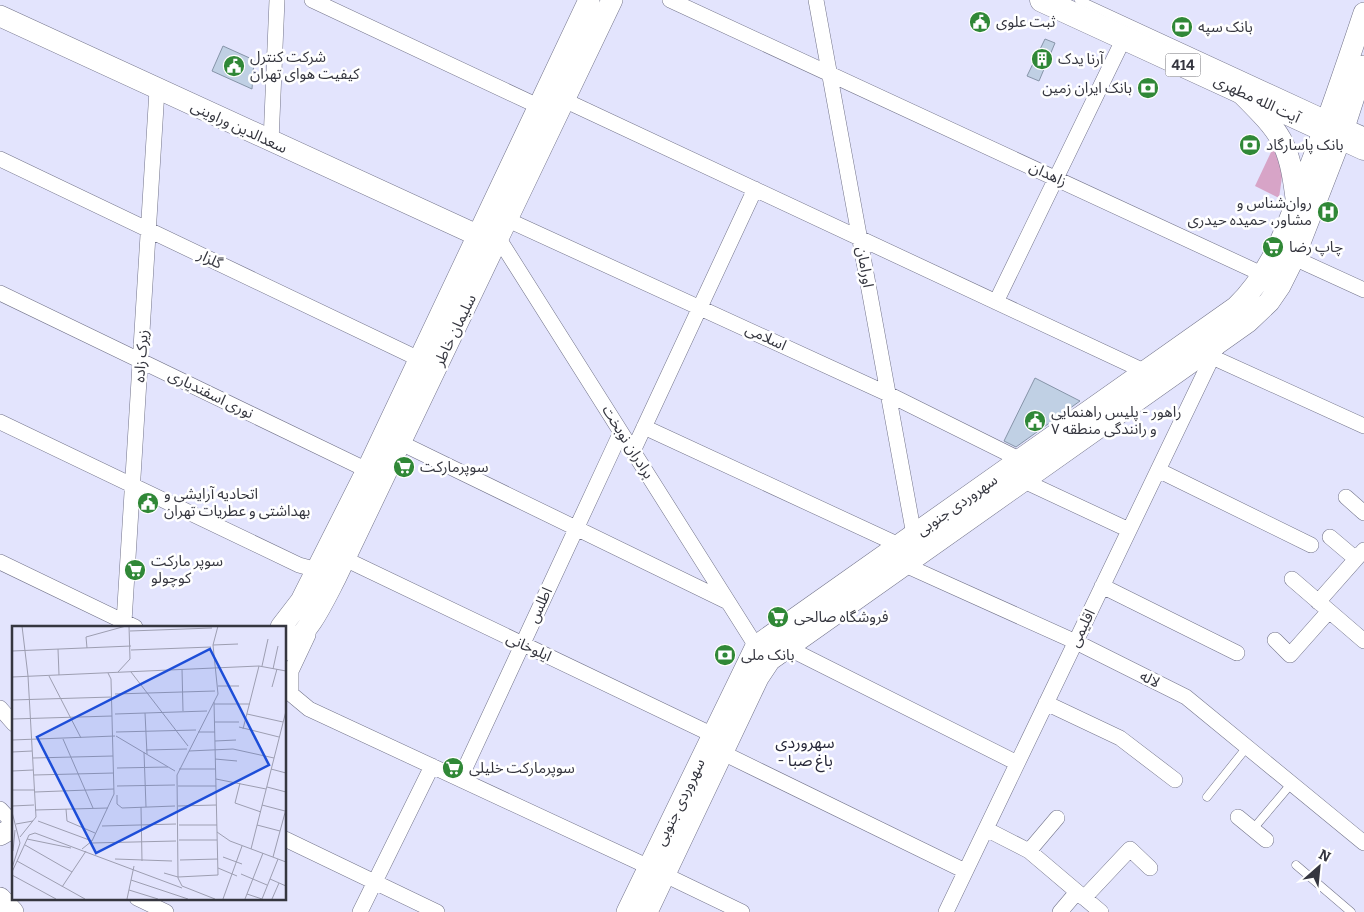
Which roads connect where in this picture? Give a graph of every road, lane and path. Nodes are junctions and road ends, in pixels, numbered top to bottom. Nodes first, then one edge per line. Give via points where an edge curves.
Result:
1 (277, 0) edge
2 (312, 0) edge
3 (589, 0) edge
4 (612, 0) edge
5 (670, 0) edge
6 (816, 0) edge
7 (1042, 0) edge
8 (1079, 0) edge
9 (1364, 13) edge
10 (0, 16) edge
11 (1124, 38) junction
12 (1364, 66) edge
13 (830, 76) junction
14 (157, 90) junction
15 (1238, 90) junction
16 (564, 100) junction
17 (538, 106) junction
18 (1341, 127) edge
19 (271, 142) junction
20 (1364, 148) edge
21 (0, 158) edge
22 (1056, 178) junction
23 (755, 189) junction
24 (1296, 202) junction
25 (508, 220) junction
26 (149, 229) junction
27 (489, 237) junction
28 (860, 238) junction
29 (1294, 258) junction
30 (1264, 275) junction
31 (1364, 290) edge
32 (0, 293) edge
33 (996, 302) junction
34 (700, 306) junction
35 (1216, 350) junction
36 (420, 359) junction
37 (140, 361) junction
38 (1151, 379) junction
39 (888, 394) junction
40 (0, 422) edge
41 (1364, 426) edge
42 (644, 427) junction
43 (621, 432) junction
44 (401, 443) junction
45 (633, 451) junction
46 (1021, 460) junction
47 (367, 470) junction
48 (1158, 470) junction
49 (1024, 481) junction
50 (133, 485) junction
51 (1346, 497) dead end
52 (1364, 513) edge
53 (575, 528) junction
54 (1129, 530) junction
55 (1330, 537) dead end
56 (1311, 545) dead end
57 (906, 548) junction
58 (1360, 554) edge
59 (345, 559) junction
60 (0, 562) edge
61 (318, 570) junction
62 (1292, 579) dead end
63 (1102, 586) junction
64 (728, 602) junction
65 (1324, 606) junction
66 (318, 611) junction
67 (129, 624) edge
68 (282, 626) edge
69 (1275, 640) dead end
70 (1076, 642) junction
71 (1364, 642) edge
72 (522, 643) junction
73 (756, 646) junction
74 (788, 648) junction
75 (286, 649) edge
76 (1237, 653) dead end
77 (1046, 703) junction
78 (0, 708) edge
79 (12, 722) edge
80 (718, 744) junction
81 (1247, 747) junction
82 (1017, 763) junction
83 (432, 766) junction
84 (460, 779) junction
85 (1174, 780) dead end
86 (1291, 784) junction
87 (1207, 797) dead end
88 (0, 809) edge
89 (1238, 817) dead end
90 (1057, 818) dead end
91 (986, 829) junction
92 (1253, 829) junction
93 (9, 832) edge
94 (286, 839) edge
95 (1266, 840) dead end
96 (1364, 843) edge
97 (1029, 851) junction
98 (1296, 865) dead end
99 (1150, 868) dead end
100 (657, 871) junction
101 (965, 871) junction
102 (375, 882) junction
103 (1081, 895) junction
104 (0, 898) edge
105 (141, 900) edge
106 (13, 912) edge
107 (166, 912) edge
108 (360, 912) edge
109 (437, 912) edge
110 (626, 912) edge
111 (647, 912) edge
112 (742, 912) edge
113 (946, 912) edge
114 (1060, 912) edge
115 (1101, 912) edge
116 (1351, 912) edge

1 - 19 street
2 - 17 street
3 - 17 main road, سلیمان خاطر
4 - 16 main road, سلیمان خاطر
5 - 13 street, زاهدان
6 - 13 street, اورامان
7 - 11 main road, آیت الله مطهری / 414
8 - 18 lane
9 - 18 main road
10 - 14 main road, سعدالدین وراوینی
11 - 15 main road, آیت الله مطهری / 414
11 - 22 street
12 - 18 main road
13 - 22 street, زاهدان
13 - 28 street, اورامان
14 - 19 main road, سعدالدین وراوینی
14 - 26 street, زیرک زاده
15 - 18 main road, آیت الله مطهری / 414
15 - 24 main road via 1282,140 1290,162
16 - 23 street
16 - 25 main road, سلیمان خاطر
17 - 27 main road, سلیمان خاطر
18 - 20 main road, آیت الله مطهری / 414
18 - 24 main road, سهروردی جنوبی
18 - 29 main road, سهروردی جنوبی
19 - 27 main road, سعدالدین وراوینی
21 - 26 street, گلزار
22 - 30 street, زاهدان
22 - 33 street
23 - 28 street
23 - 34 street
24 - 30 main road, سهروردی جنوبی
25 - 27 main road, سلیمان خاطر
25 - 34 street, اسلامی
26 - 36 street, گلزار
26 - 37 street, زیرک زاده
27 - 36 main road, سلیمان خاطر
27 - 43 street, برادران نوبخت
27 - 44 main road, سلیمان خاطر
28 - 33 street
28 - 39 street, اورامان
29 - 31 street
29 - 35 main road, سهروردی جنوبی via 1268,302
30 - 38 main road, سهروردی جنوبی via 1236,307
32 - 37 street, نوری اسفندیاری
33 - 38 street
34 - 39 street, اسلامی
34 - 42 street
35 - 38 main road, سهروردی جنوبی
35 - 41 street
35 - 48 street, اقلیمی
36 - 47 main road, سلیمان خاطر
37 - 47 street, نوری اسفندیاری
37 - 50 street, زیرک زاده
38 - 46 main road, سهروردی جنوبی
38 - 49 main road, سهروردی جنوبی
39 - 46 street, اسلامی
39 - 57 street, اورامان
40 - 50 street
42 - 45 street
42 - 57 street, لاله
43 - 45 street, برادران نوبخت
43 - 53 street, اطلس
44 - 53 street
44 - 59 main road, سلیمان خاطر
45 - 64 street, برادران نوبخت
46 - 57 main road, سهروردی جنوبی
47 - 61 main road, سلیمان خاطر
48 - 54 street, اقلیمی
48 - 56 street
49 - 54 street
49 - 57 main road, سهروردی جنوبی
50 - 61 street via 299,565
50 - 67 street, زیرک زاده
51 - 52 street
53 - 64 street
53 - 72 street, اطلس
54 - 63 street, اقلیمی
55 - 58 street
57 - 70 street, لاله
57 - 73 main road, سهروردی جنوبی
57 - 74 main road, سهروردی جنوبی
58 - 65 street
59 - 66 main road, سلیمان خاطر
59 - 72 street, ایلوخانی
60 - 67 street
61 - 68 main road, سلیمان خاطر
62 - 65 street
63 - 70 street, اقلیمی
63 - 76 street
64 - 73 street, برادران نوبخت
65 - 69 street via 1290,655
65 - 71 street
66 - 75 main road, سلیمان خاطر
66 - 83 street via 290,670 291,694 309,709
70 - 77 street, اقلیمی
70 - 81 street, لاله via 1186,697
72 - 80 street, ایلوخانی
72 - 84 street, اطلس
73 - 80 main road, سهروردی جنوبی
74 - 80 main road, سهروردی جنوبی via 770,660
74 - 82 street
77 - 82 street, اقلیمی
77 - 85 street via 1120,738
78 - 79 street
80 - 100 main road, سهروردی جنوبی
80 - 101 street, ایلوخانی
81 - 86 street, لاله
81 - 87 lane
82 - 91 street, اقلیمی
83 - 84 street
83 - 102 street
84 - 100 street
86 - 92 lane
86 - 96 street, لاله
88 - 93 street
89 - 92 street
90 - 97 street
91 - 97 street
91 - 101 street, اقلیمی
92 - 95 street
94 - 102 street
97 - 103 street
98 - 116 lane
99 - 103 street via 1130,849
100 - 110 main road, سهروردی جنوبی
100 - 111 main road, سهروردی جنوبی
100 - 112 street
101 - 113 street, اقلیمی
102 - 108 street
102 - 109 street
103 - 114 street
103 - 115 street
104 - 106 main road
105 - 107 street

